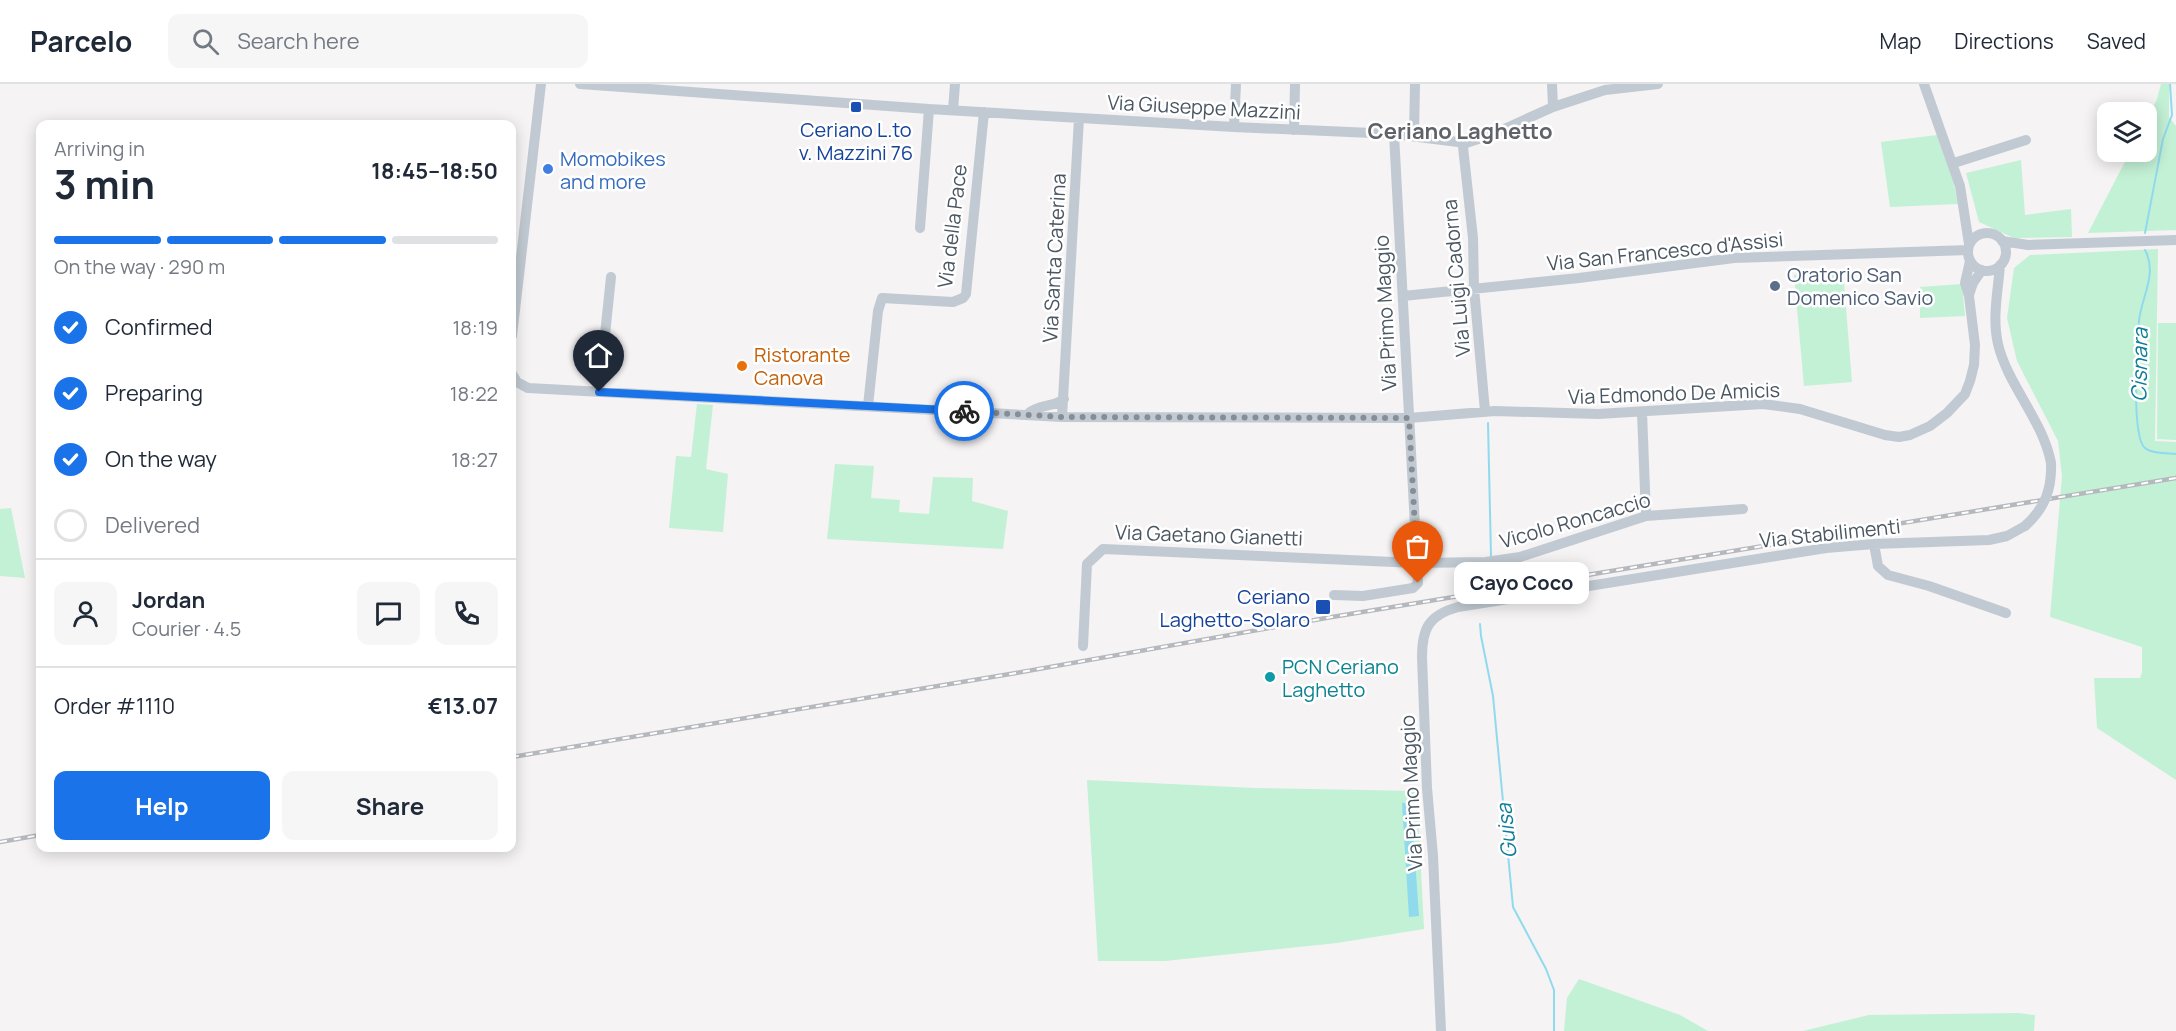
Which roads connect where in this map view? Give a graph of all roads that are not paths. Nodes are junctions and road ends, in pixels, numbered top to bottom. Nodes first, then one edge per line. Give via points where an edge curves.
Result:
1 (542, 84) edge
2 (580, 84) edge
3 (955, 84) edge
4 (1236, 84) edge
5 (1295, 84) edge
6 (1415, 84) edge
7 (1552, 84) edge
8 (1658, 84) edge
9 (1924, 84) edge
10 (593, 85) edge
11 (1553, 107) junction
12 (929, 109) junction
13 (953, 110) junction
14 (984, 112) junction
15 (1080, 118) junction
16 (1234, 127) junction
17 (1294, 130) junction
18 (1394, 134) junction
19 (1414, 136) junction
20 (2026, 140) dead end
21 (1466, 143) junction
22 (1954, 163) junction
23 (1965, 213) junction
24 (920, 228) dead end
25 (1983, 233) junction
26 (2176, 240) edge
27 (2002, 241) junction
28 (2028, 245) junction
29 (1969, 252) junction
30 (2002, 261) junction
31 (1983, 270) junction
32 (611, 277) dead end
33 (1474, 288) junction
34 (1403, 296) junction
35 (1969, 296) junction
36 (1996, 296) junction
37 (516, 302) edge
38 (516, 379) edge
39 (599, 392) junction
40 (1064, 399) junction
41 (868, 406) junction
42 (1485, 411) junction
43 (1642, 412) junction
44 (1028, 414) junction
45 (1062, 417) junction
46 (1409, 418) junction
47 (1743, 509) dead end
48 (1646, 516) junction
49 (1874, 544) junction
50 (1416, 562) junction
51 (1334, 595) dead end
52 (2006, 613) dead end
53 (1083, 646) dead end
54 (1422, 657) joint
55 (1441, 1031) edge

1 - 37 street
2 - 10 street, Via Giuseppe Mazzini
3 - 13 street
4 - 16 street
5 - 17 street
6 - 19 street
7 - 11 street
8 - 11 street via 1613,88
9 - 22 street, Via Edmondo De Amicis
10 - 12 street, Via Giuseppe Mazzini
11 - 21 street
12 - 13 street, Via Giuseppe Mazzini
12 - 24 street
13 - 14 street, Via Giuseppe Mazzini
14 - 15 street, Via Giuseppe Mazzini
14 - 41 street, Via della Pace via 966,294 953,302 882,298
15 - 16 street, Via Giuseppe Mazzini
15 - 40 street, Via Santa Caterina
16 - 17 street, Via Giuseppe Mazzini
17 - 18 street, Via Giuseppe Mazzini
18 - 19 street, Via Giuseppe Mazzini
18 - 34 street, Via Primo Maggio
19 - 21 street, Via Giuseppe Mazzini
20 - 22 street
21 - 33 street, Via Luigi Cadorna via 1462,147 1473,238
22 - 23 street, Via Edmondo De Amicis
23 - 25 street
23 - 29 street, Via Edmondo De Amicis
25 - 27 street via 1994,234
25 - 29 street via 1972,239
26 - 28 street
27 - 28 street
27 - 30 street
28 - 30 street
29 - 31 street
29 - 33 street, Via San Francesco d'Assisi via 1734,258
29 - 35 street, Via Edmondo De Amicis via 1965,283
30 - 31 street via 1993,270
30 - 36 street, Via Stabilimenti
31 - 35 street via 1973,282
31 - 36 street, Via Stabilimenti
32 - 39 street
33 - 34 street, Via San Francesco d'Assisi
33 - 42 street, Via Luigi Cadorna
34 - 46 street, Via Primo Maggio
35 - 43 street, Via Edmondo De Amicis via 1975,345 1971,381 1947,413 1910,435 1885,435 1777,405
36 - 49 street, Via Stabilimenti, bridge via 1998,346 2042,435 2051,463 2046,500 2034,518 2007,536
38 - 39 street, Via Edmondo De Amicis via 528,388
39 - 41 street, Via Edmondo De Amicis
40 - 44 street
40 - 45 street, Via Santa Caterina
41 - 44 street, Via Edmondo De Amicis
42 - 43 street, Via Edmondo De Amicis
42 - 46 street, Via Edmondo De Amicis
43 - 48 street
44 - 45 street, Via Edmondo De Amicis
45 - 46 street, Via Edmondo De Amicis
46 - 50 street, Via Primo Maggio
47 - 48 street, Vicolo Roncaccio
48 - 50 street, Vicolo Roncaccio via 1520,557 1486,562
49 - 52 street via 1878,566 1888,575
49 - 54 street, Via Stabilimenti via 1797,552 1458,607 1429,624 1423,637
50 - 51 street, Via Primo Maggio via 1418,583 1413,588 1363,596
50 - 53 street, Via Gaetano Gianetti via 1103,549 1087,564
54 - 55 street, Via Primo Maggio

